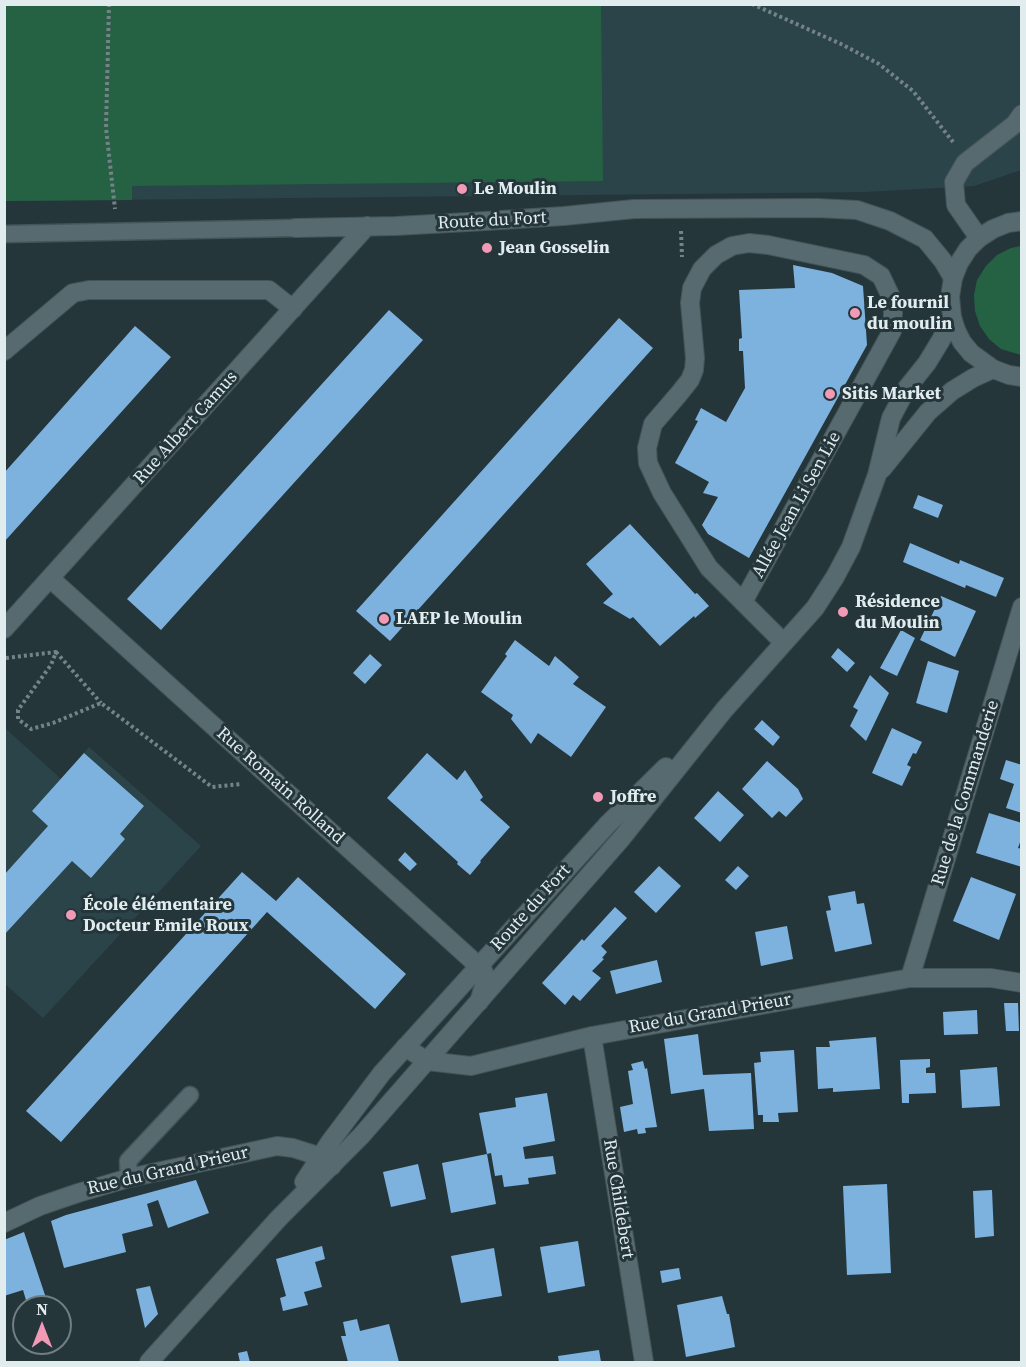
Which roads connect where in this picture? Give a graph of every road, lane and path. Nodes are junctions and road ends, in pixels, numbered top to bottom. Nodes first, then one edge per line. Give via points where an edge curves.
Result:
1 (109, 4) edge
2 (752, 4) edge
3 (1022, 114) edge
4 (965, 163) junction
5 (1022, 221) edge
6 (367, 226) junction
7 (295, 228) joint
8 (117, 231) junction
9 (4, 234) edge
10 (979, 238) junction
11 (953, 278) junction
12 (293, 309) junction
13 (952, 317) junction
14 (4, 351) edge
15 (993, 369) junction
16 (1022, 377) edge
17 (877, 475) junction
18 (51, 579) junction
19 (743, 602) junction
20 (1022, 607) edge
21 (4, 629) edge
22 (783, 642) junction
23 (56, 652) junction
24 (6, 658) edge
25 (101, 703) junction
26 (724, 710) junction
27 (248, 783) dead end
28 (478, 966) junction
29 (910, 978) junction
30 (1022, 983) edge
31 (479, 1002) junction
32 (592, 1036) junction
33 (405, 1047) junction
34 (428, 1061) junction
35 (190, 1095) dead end
36 (326, 1162) junction
37 (129, 1178) junction
38 (4, 1223) edge
39 (149, 1362) edge
40 (644, 1362) edge

1 - 8 path via 106,128
2 - 4 path via 879,64 913,91
3 - 4 street
4 - 10 street via 954,182 956,204
5 - 10 street via 1008,223
6 - 7 street, Route du Fort
6 - 11 street, Route du Fort via 634,209 857,210 926,239
6 - 12 street, Rue Albert Camus
7 - 8 lane, Route du Fort
8 - 9 lane, Route du Fort
10 - 11 street via 968,249
11 - 13 street
12 - 14 street via 269,290 89,290 73,293
12 - 18 street, Rue Albert Camus
13 - 15 street via 962,342
13 - 17 street, Route du Fort via 891,418
15 - 16 street
15 - 17 street, Route du Fort via 952,391 928,412
17 - 22 street, Route du Fort via 835,577 815,608
18 - 21 street, Rue Albert Camus
18 - 28 street, Rue Romain Rolland
19 - 19 street, Allée Jean Li Sen Lie via 709,568 683,529 648,463 647,448 653,424 694,370 692,288 702,269 716,255 749,243 864,265 881,276 891,297 893,313 892,331
19 - 22 street, Allée Jean Li Sen Lie
20 - 29 street, Rue de la Commanderie
22 - 26 street, Route du Fort
23 - 24 path
23 - 25 path
23 - 25 path via 18,710 18,719 31,729
25 - 27 path via 212,787
26 - 28 street, Route du Fort via 607,825
26 - 31 street, Route du Fort via 621,839
28 - 31 street via 486,979
28 - 33 street, Route du Fort
29 - 30 street, Rue du Grand Prieur via 991,978
29 - 32 street, Rue du Grand Prieur
31 - 34 street, Route du Fort
32 - 34 street, Rue du Grand Prieur via 471,1066
32 - 40 street, Rue Childebert
33 - 34 street, Rue du Grand Prieur
33 - 36 street, Route du Fort via 349,1116
34 - 36 street, Route du Fort
35 - 37 lane via 128,1161
36 - 37 street, Rue du Grand Prieur via 293,1148 277,1146
36 - 39 street
37 - 38 street, Rue du Grand Prieur via 78,1192

